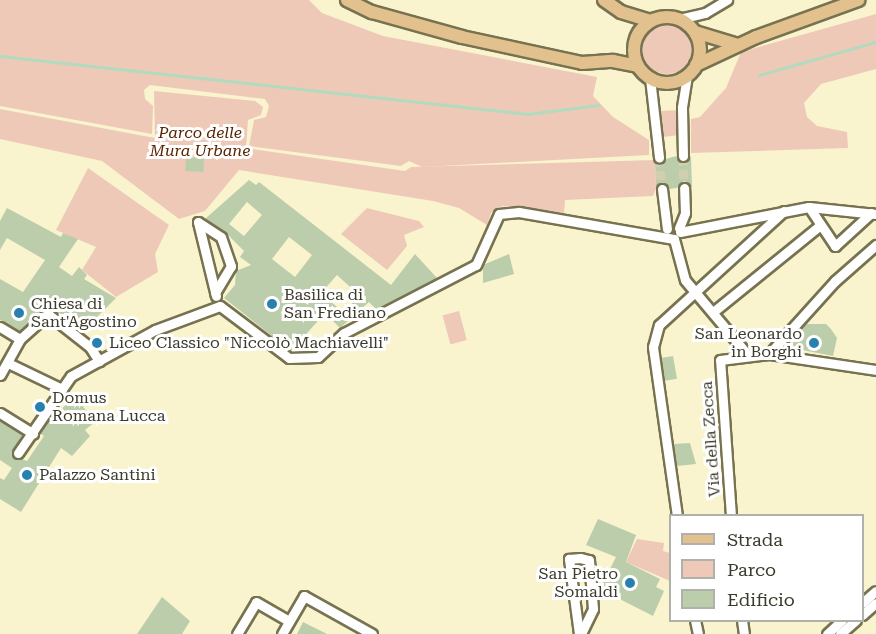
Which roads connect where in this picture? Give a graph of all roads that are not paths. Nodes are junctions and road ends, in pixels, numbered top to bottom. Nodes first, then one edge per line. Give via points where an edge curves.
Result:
1 (347, 0) edge
2 (604, 0) edge
3 (727, 0) edge
4 (858, 0) edge
5 (679, 19) junction
6 (651, 21) junction
7 (694, 32) junction
8 (738, 45) junction
9 (696, 65) junction
10 (638, 66) junction
11 (687, 76) junction
12 (650, 78) junction
13 (683, 156) tunnel mouth
14 (659, 157) tunnel mouth
15 (684, 188) tunnel mouth
16 (662, 189) tunnel mouth
17 (809, 207) junction
18 (789, 210) junction
19 (873, 214) edge
20 (818, 227) junction
21 (673, 232) junction
22 (876, 245) edge
23 (695, 291) junction
24 (215, 293) junction
25 (220, 306) junction
26 (713, 312) junction
27 (0, 327) edge
28 (20, 339) junction
29 (747, 354) junction
30 (770, 354) junction
31 (99, 361) junction
32 (8, 363) junction
33 (876, 370) edge
34 (0, 375) edge
35 (62, 389) junction
36 (0, 413) edge
37 (33, 434) junction
38 (18, 453) dead end
39 (677, 514) edge
40 (731, 514) edge
41 (876, 591) edge
42 (864, 601) edge
43 (876, 603) edge
44 (864, 613) edge
45 (289, 621) junction
46 (841, 622) edge
47 (855, 622) edge
48 (237, 634) edge
49 (282, 634) edge
50 (372, 634) edge
51 (580, 634) edge
52 (827, 634) edge
53 (840, 634) edge

1 - 10 main road via 372,12 462,37 582,63 613,61
2 - 6 main road via 621,12
3 - 5 street via 705,13
4 - 8 main road
5 - 6 main road
5 - 7 main road
6 - 10 main road via 634,42
7 - 8 main road
7 - 9 main road via 700,50
8 - 9 main road
9 - 11 main road
10 - 12 main road
11 - 12 main road via 669,83
11 - 13 street
12 - 14 street
15 - 21 street via 685,213
16 - 21 street
17 - 18 street
17 - 19 street
17 - 20 street
18 - 21 street
18 - 23 street
19 - 20 street via 835,246
20 - 26 street
21 - 23 street via 685,280
21 - 25 street via 519,212 499,214 476,265 344,333 318,357 289,358
22 - 30 street via 835,281
23 - 26 street
23 - 39 street via 659,325 653,347
24 - 24 street via 231,266 221,237 198,222
24 - 25 street
25 - 31 street via 155,330
26 - 29 street
27 - 28 street
28 - 31 street via 48,314 90,347
28 - 32 street
29 - 30 street
29 - 40 street, Via della Zecca via 720,360
30 - 33 street
31 - 35 street via 71,376
32 - 34 street
32 - 35 street
35 - 37 street
36 - 37 street
37 - 38 street
41 - 42 street
43 - 44 street
45 - 48 street via 256,602
45 - 49 street
45 - 50 street via 304,596
46 - 52 street
47 - 53 street
51 - 51 street via 593,609 589,560 580,558 569,559

